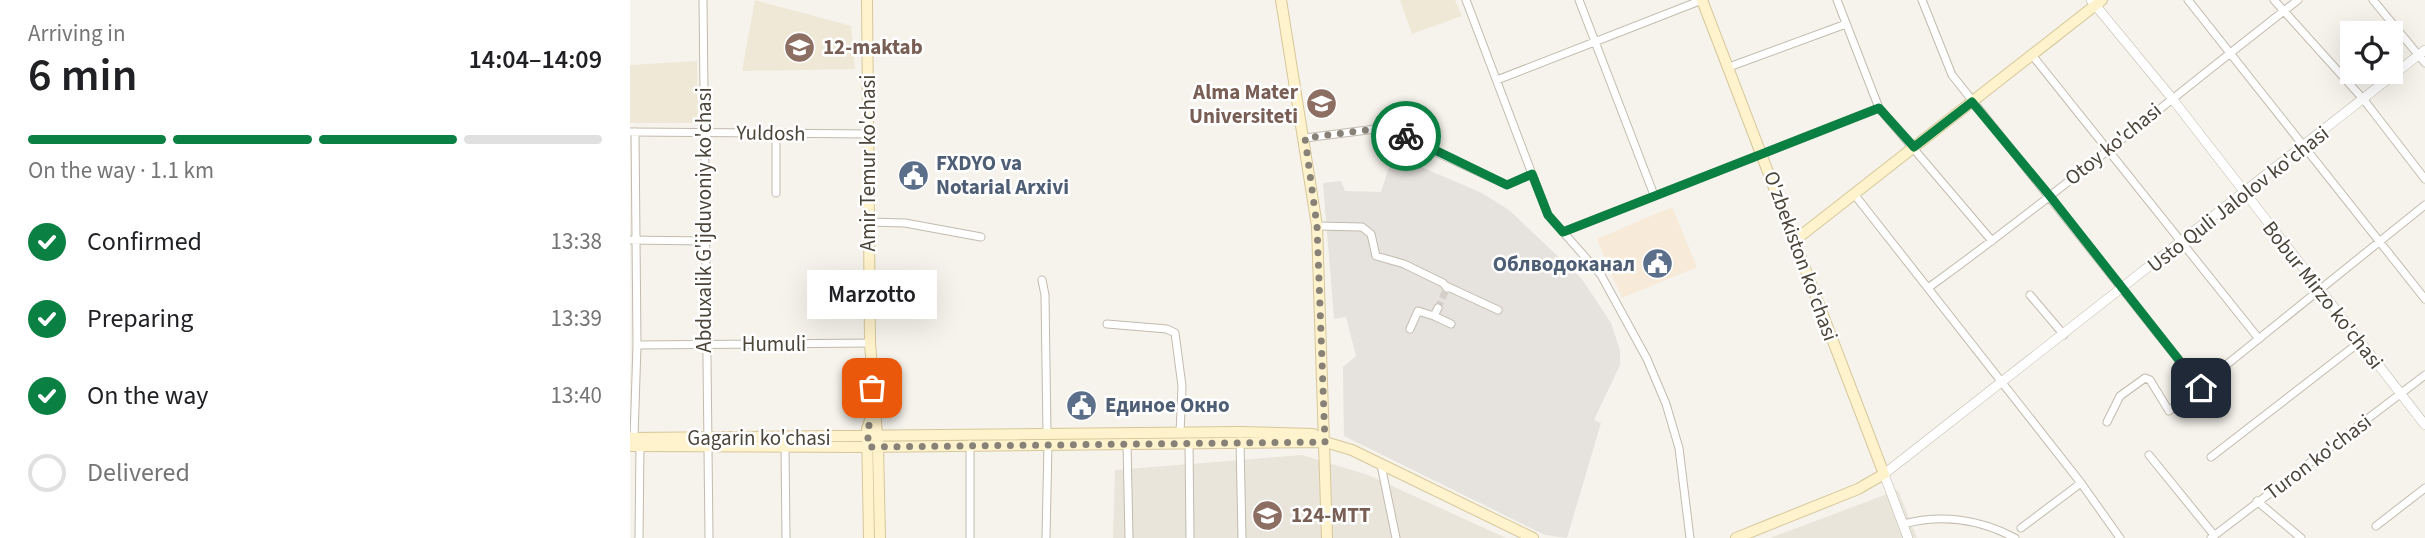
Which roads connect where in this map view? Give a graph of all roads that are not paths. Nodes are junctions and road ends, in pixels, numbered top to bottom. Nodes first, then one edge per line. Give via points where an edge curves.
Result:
1 (867, 0) edge
2 (1281, 0) edge
3 (1466, 0) edge
4 (1579, 0) edge
5 (1702, 0) edge
6 (1837, 0) edge
7 (1923, 0) edge
8 (2188, 0) edge
9 (2274, 0) edge
10 (2298, 0) edge
11 (703, 1) edge
12 (2376, 1) edge
13 (2096, 2) edge
14 (2283, 11) junction
15 (1846, 24) junction
16 (1595, 41) junction
17 (2422, 52) edge
18 (2231, 53) junction
19 (2032, 55) junction
20 (2425, 63) edge
21 (1729, 67) junction
22 (1497, 80) junction
23 (2171, 97) junction
24 (2364, 100) junction
25 (1972, 102) junction
26 (1879, 108) junction
27 (703, 131) junction
28 (633, 132) edge
29 (776, 133) junction
30 (869, 134) junction
31 (1305, 138) junction
32 (2305, 146) junction
33 (1914, 147) junction
34 (2106, 149) junction
35 (1762, 151) junction
36 (1532, 174) junction
37 (2425, 179) edge
38 (776, 193) dead end
39 (2244, 193) junction
40 (1854, 194) junction
41 (1654, 195) junction
42 (2050, 196) junction
43 (2425, 205) edge
44 (868, 222) junction
45 (1317, 226) junction
46 (1563, 232) junction
47 (982, 237) dead end
48 (633, 240) edge
49 (704, 241) junction
50 (1794, 241) junction
51 (1992, 241) junction
52 (2382, 242) junction
53 (2181, 244) junction
54 (1042, 281) dead end
55 (1928, 288) junction
56 (2320, 289) junction
57 (2122, 290) junction
58 (2030, 295) dead end
59 (2425, 299) edge
60 (1438, 308) tunnel mouth
61 (1498, 310) dead end
62 (1434, 316) junction
63 (1107, 324) dead end
64 (1451, 324) dead end
65 (1410, 329) dead end
66 (2064, 335) junction
67 (2259, 339) junction
68 (2361, 341) junction
69 (870, 343) junction
70 (705, 344) junction
71 (638, 345) junction
72 (2425, 375) edge
73 (2003, 384) junction
74 (2201, 388) junction
75 (2400, 395) junction
76 (2107, 422) dead end
77 (2425, 425) edge
78 (1180, 433) junction
79 (1047, 439) junction
80 (1240, 441) junction
81 (633, 442) edge
82 (709, 442) junction
83 (873, 442) junction
84 (1189, 442) junction
85 (1325, 442) junction
86 (1127, 443) junction
87 (970, 444) junction
88 (785, 447) junction
89 (2149, 455) dead end
90 (2211, 457) dead end
91 (1381, 465) junction
92 (1884, 474) junction
93 (2081, 483) junction
94 (2425, 488) edge
95 (2257, 501) junction
96 (1903, 524) junction
97 (2376, 526) dead end
98 (2021, 528) dead end
99 (2212, 537) edge
100 (639, 538) edge
101 (709, 538) edge
102 (786, 538) edge
103 (869, 538) edge
104 (880, 538) edge
105 (970, 538) edge
106 (1046, 538) edge
107 (1129, 538) edge
108 (1190, 538) edge
109 (1242, 538) edge
110 (1327, 538) edge
111 (1396, 538) edge
112 (1533, 538) edge
113 (1690, 538) edge
114 (1736, 538) edge
115 (1908, 538) edge
116 (2015, 538) edge
117 (2120, 538) edge
118 (2301, 538) edge

1 - 30 main road, Amir Temur ko'chasi
2 - 31 main road
3 - 22 street
4 - 16 street
5 - 16 street
5 - 21 main road, O'zbekiston ko'chasi
6 - 15 street
7 - 25 street via 1952,75
8 - 18 street
9 - 14 street
10 - 14 street, Otoy ko'chasi
11 - 27 street, Abduxalik G'ijduvoniy ko'chasi
12 - 17 street
13 - 19 main road
13 - 23 street, Bobur Mirzo ko'chasi
14 - 18 street, Otoy ko'chasi
14 - 24 street
15 - 21 street
15 - 26 street
16 - 22 street
16 - 41 street
17 - 20 street
17 - 24 street, Usto Quli Jalolov ko'chasi
18 - 23 street, Otoy ko'chasi
18 - 32 street
19 - 25 main road
19 - 34 street
21 - 35 main road, O'zbekiston ko'chasi
22 - 36 street
23 - 34 street, Otoy ko'chasi
23 - 39 street, Bobur Mirzo ko'chasi
24 - 32 street, Usto Quli Jalolov ko'chasi
24 - 37 street
25 - 33 main road
25 - 42 street
26 - 33 street
26 - 35 street
27 - 28 street, Yuldosh
27 - 29 street, Yuldosh
27 - 49 street, Abduxalik G'ijduvoniy ko'chasi
28 - 48 street
29 - 30 street, Yuldosh
29 - 38 street
30 - 44 main road, Amir Temur ko'chasi
31 - 36 street via 1383,128 1500,183 1512,185
31 - 45 main road
32 - 39 street, Usto Quli Jalolov ko'chasi
32 - 52 street
33 - 40 main road
33 - 51 street
34 - 42 street, Otoy ko'chasi
34 - 53 street
35 - 41 street
35 - 50 main road, O'zbekiston ko'chasi
36 - 46 street via 1548,215
39 - 53 street, Usto Quli Jalolov ko'chasi
39 - 56 street, Bobur Mirzo ko'chasi
40 - 50 main road
40 - 55 street
41 - 46 street
42 - 51 street, Otoy ko'chasi
42 - 57 street
43 - 52 street
44 - 47 street via 905,223
44 - 69 main road, Amir Temur ko'chasi
45 - 61 street via 1362,226 1371,234 1376,256 1404,264
45 - 85 main road
46 - 113 street via 1601,275 1634,332 1666,404 1679,448
48 - 49 street
48 - 71 street
49 - 70 street, Abduxalik G'ijduvoniy ko'chasi
50 - 92 main road, O'zbekiston ko'chasi
51 - 55 street, Otoy ko'chasi
52 - 56 street
52 - 59 street
53 - 57 street, Usto Quli Jalolov ko'chasi
53 - 67 street
54 - 79 street
55 - 73 street
56 - 67 street
56 - 68 street, Bobur Mirzo ko'chasi
57 - 66 street, Usto Quli Jalolov ko'chasi
57 - 74 street
58 - 66 street
60 - 62 street
62 - 64 street
62 - 65 street via 1418,311
63 - 78 street via 1175,333 1182,386
66 - 73 street, Usto Quli Jalolov ko'chasi
67 - 74 street
68 - 75 street, Bobur Mirzo ko'chasi
68 - 90 street
69 - 70 street, Humuli
69 - 83 main road, Amir Temur ko'chasi
70 - 71 street, Humuli
70 - 82 street, Abduxalik G'ijduvoniy ko'chasi
71 - 81 street
72 - 75 street, Turon ko'chasi
73 - 92 street, Usto Quli Jalolov ko'chasi
73 - 93 street
74 - 76 street via 2169,411 2145,379 2120,396
75 - 77 street, Bobur Mirzo ko'chasi
75 - 95 street, Turon ko'chasi
78 - 79 main road, Gagarin ko'chasi
78 - 85 main road, Gagarin ko'chasi via 1313,435
79 - 83 main road, Gagarin ko'chasi
79 - 86 main road, Gagarin ko'chasi
79 - 87 main road, Gagarin ko'chasi
79 - 106 street
80 - 84 main road, Gagarin ko'chasi
80 - 85 main road, Gagarin ko'chasi
80 - 109 street
81 - 82 main road, Gagarin ko'chasi
81 - 100 street
82 - 83 main road, Gagarin ko'chasi
82 - 88 main road, Gagarin ko'chasi
82 - 101 street, Abduxalik G'ijduvoniy ko'chasi
83 - 87 main road, Gagarin ko'chasi
83 - 88 main road, Gagarin ko'chasi
83 - 103 main road, Amir Temur ko'chasi
83 - 104 main road, Amir Temur ko'chasi
84 - 86 main road, Gagarin ko'chasi
84 - 108 street
85 - 91 main road
85 - 110 main road
86 - 107 street
87 - 105 street
88 - 102 street
89 - 99 street
91 - 111 street
91 - 112 main road
92 - 96 street
92 - 114 main road
93 - 98 street
93 - 117 street
94 - 97 street
95 - 99 street, Turon ko'chasi
95 - 118 street
96 - 115 street
96 - 116 street via 1939,519 1975,522

